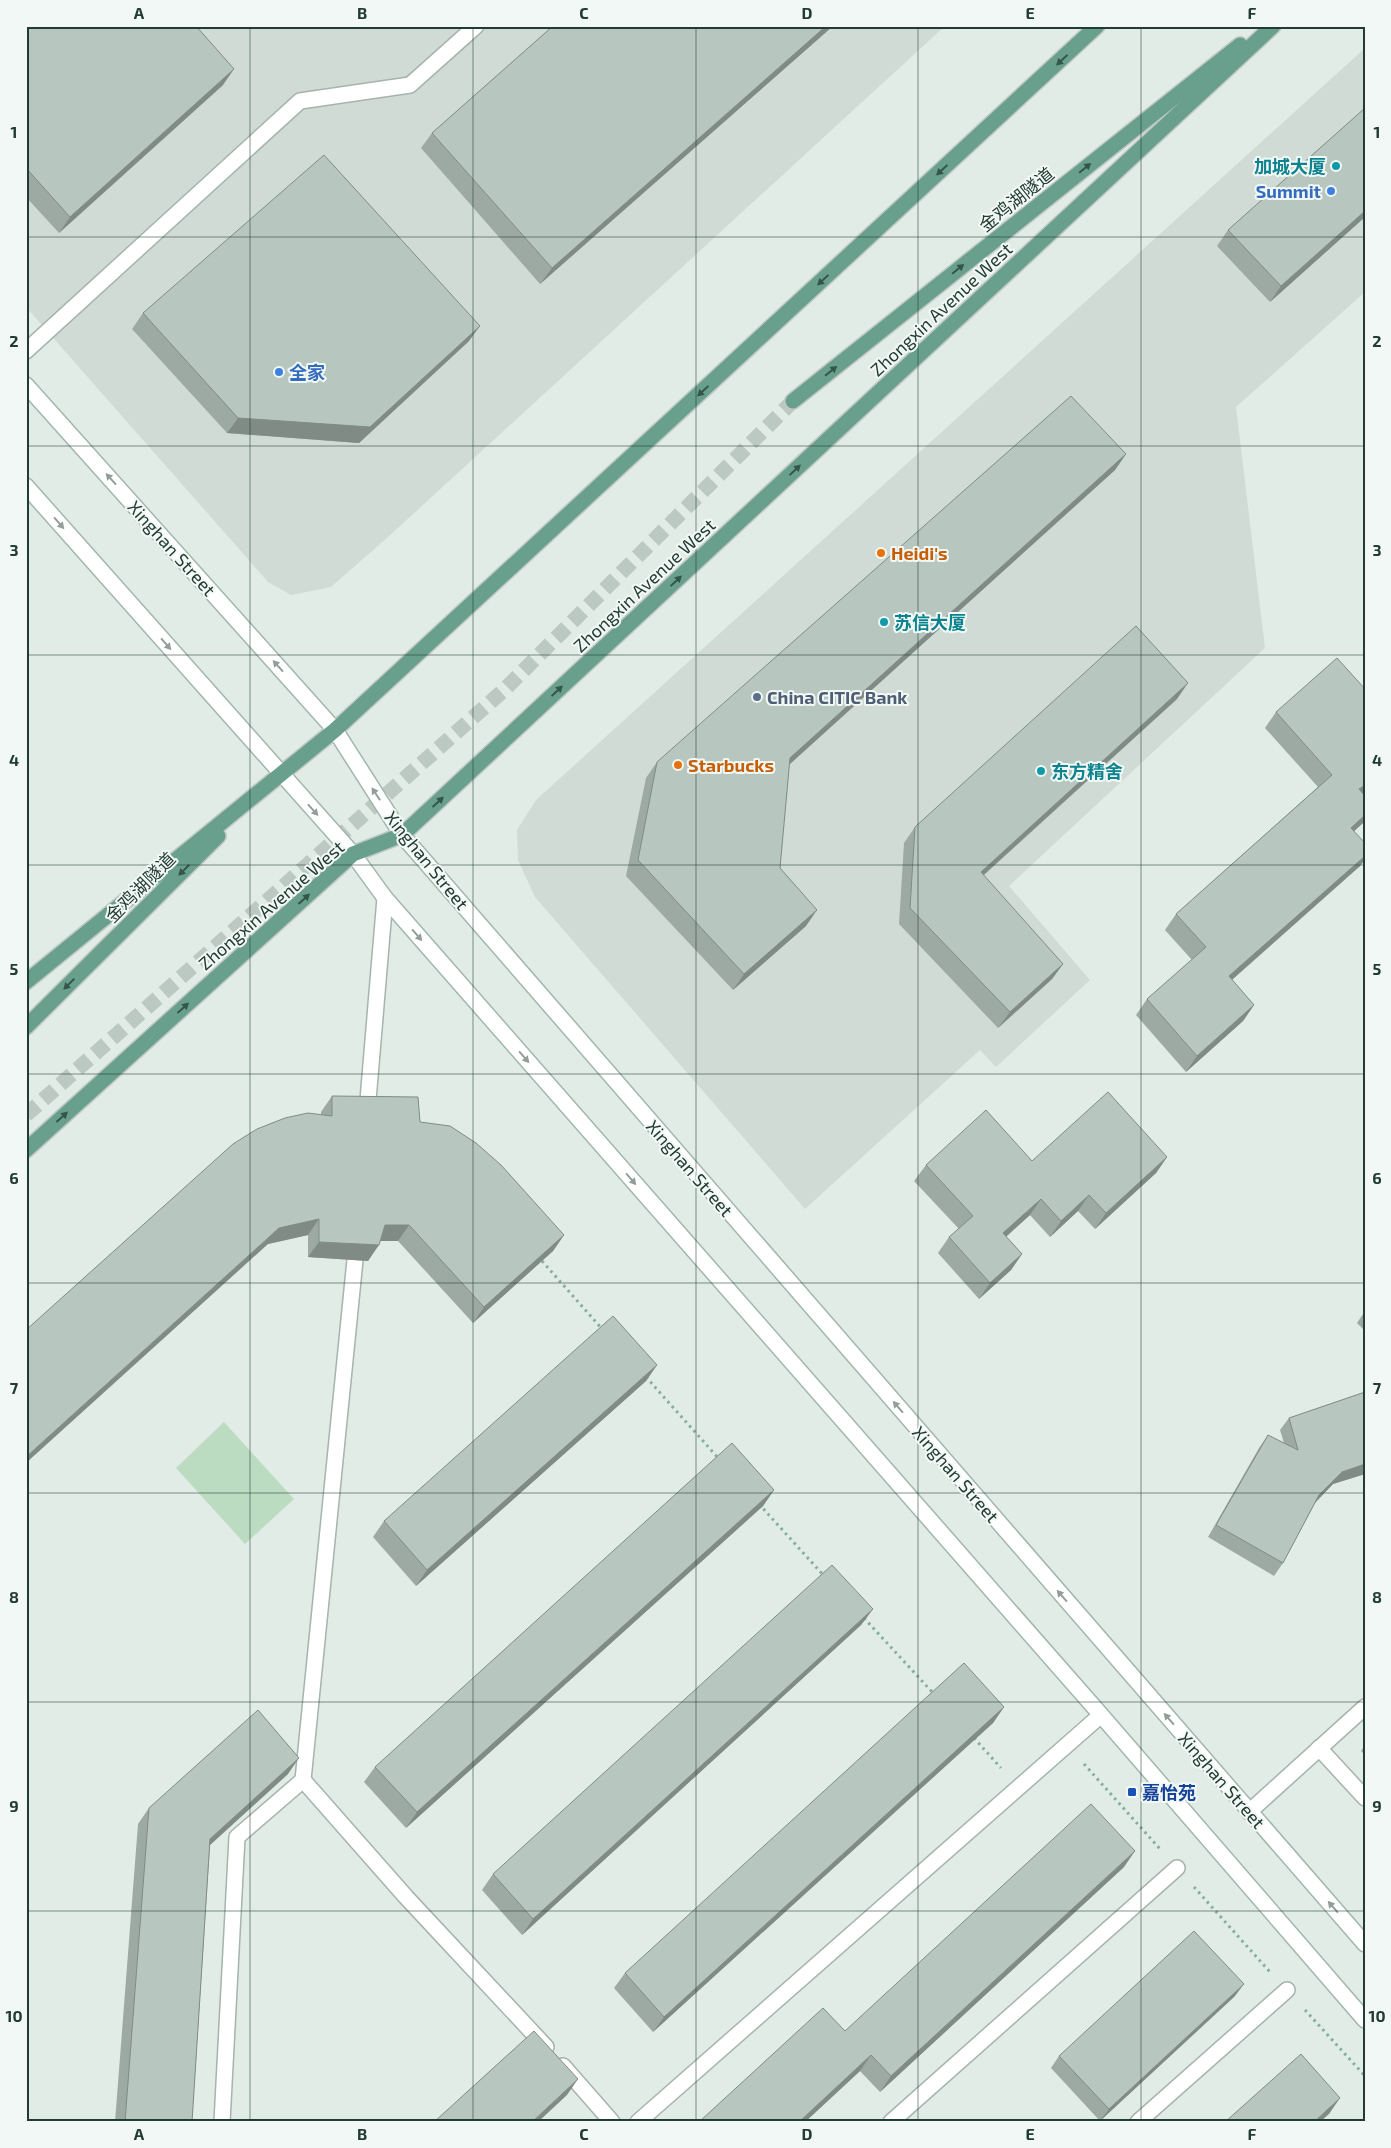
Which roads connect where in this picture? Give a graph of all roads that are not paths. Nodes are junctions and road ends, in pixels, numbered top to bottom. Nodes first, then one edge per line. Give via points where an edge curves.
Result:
1 (476, 26) edge
2 (1097, 26) edge
3 (1263, 26) edge
4 (1273, 26) edge
5 (26, 351) edge
6 (26, 385) edge
7 (793, 401) tunnel mouth
8 (26, 486) edge
9 (335, 730) junction
10 (281, 774) junction
11 (402, 835) junction
12 (353, 854) junction
13 (385, 898) junction
14 (26, 982) edge
15 (26, 1027) edge
16 (367, 1112) edge
17 (26, 1150) edge
18 (355, 1260) edge
19 (1365, 1706) edge
20 (1101, 1715) junction
21 (1319, 1748) junction
22 (303, 1780) junction
23 (1365, 1798) edge
24 (1249, 1812) junction
25 (1177, 1868) road end
26 (1365, 1944) edge
27 (1287, 1990) road end
28 (1365, 2020) edge
29 (222, 2122) edge
30 (612, 2122) edge
31 (638, 2122) edge
32 (891, 2122) edge
33 (1138, 2122) edge

1 - 5 main road via 410,85 300,102
2 -> 9 main road
7 -> 3 main road, 金鸡湖隧道
11 -> 4 main road, Zhongxin Avenue West
9 -> 6 main road, Xinghan Street
8 -> 10 main road
9 - 10 main road
11 -> 9 main road, Xinghan Street
10 -> 12 main road
10 - 14 main road
10 -> 15 main road, 金鸡湖隧道
11 - 12 main road, Zhongxin Avenue West
24 -> 11 main road, Xinghan Street
12 - 13 main road
17 -> 12 main road, Zhongxin Avenue West
13 - 16 main road
13 -> 20 main road
18 - 22 main road
19 - 21 main road
20 - 28 main road
20 - 31 main road
21 - 23 main road
21 - 24 main road
22 - 29 main road via 237,1837
22 - 30 main road
26 -> 24 main road, Xinghan Street
25 - 32 main road
27 - 33 main road

